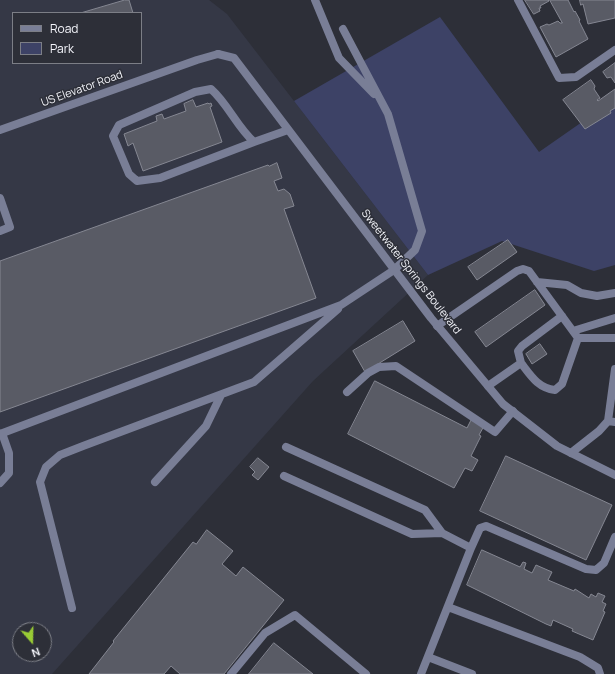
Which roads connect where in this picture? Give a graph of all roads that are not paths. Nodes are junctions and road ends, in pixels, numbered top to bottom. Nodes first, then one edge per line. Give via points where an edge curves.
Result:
1 (315, 0) edge
2 (518, 0) edge
3 (343, 29) dead end
4 (615, 50) edge
5 (218, 54) joint
6 (382, 102) junction
7 (0, 130) edge
8 (288, 130) junction
9 (254, 142) junction
10 (0, 198) edge
11 (0, 231) edge
12 (394, 270) junction
13 (537, 282) junction
14 (615, 293) edge
15 (341, 305) junction
16 (562, 316) junction
17 (615, 318) edge
18 (437, 326) junction
19 (573, 331) junction
20 (578, 338) junction
21 (615, 338) edge
22 (521, 363) junction
23 (615, 369) edge
24 (488, 386) junction
25 (347, 392) dead end
26 (221, 395) junction
27 (513, 411) junction
28 (611, 421) edge
29 (1, 433) edge
30 (286, 447) dead end
31 (571, 453) junction
32 (615, 475) edge
33 (284, 476) dead end
34 (155, 482) dead end
35 (0, 484) edge
36 (442, 533) junction
37 (615, 537) edge
38 (471, 548) junction
39 (448, 607) junction
40 (72, 608) dead end
41 (428, 656) junction
42 (231, 674) edge
43 (366, 674) edge
44 (421, 674) edge
45 (472, 674) edge
46 (600, 674) edge

1 - 6 street via 339,58
2 - 4 street via 560,78 576,77
3 - 6 street
5 - 7 street, US Elevator Road
5 - 8 street, Sweetwater Springs Boulevard via 234,58
6 - 12 street via 388,114 422,231 415,250
8 - 9 street
8 - 12 street, Sweetwater Springs Boulevard
9 - 9 street via 211,89 195,92 119,125 113,136 128,174 137,181 160,178
10 - 11 street via 10,227
12 - 15 street
12 - 18 street, Sweetwater Springs Boulevard
13 - 14 street via 567,285 581,293 597,296
13 - 16 street
13 - 18 street via 529,271 517,271
15 - 26 street via 254,382
15 - 29 street
16 - 19 street
16 - 22 street via 522,346 518,351
17 - 19 street
18 - 24 street, Sweetwater Springs Boulevard
19 - 20 street
20 - 21 street
20 - 22 street via 562,384 556,390 535,382
22 - 24 street
23 - 28 street
24 - 27 street, Sweetwater Springs Boulevard via 503,404
25 - 27 street via 368,373 379,367 396,366 495,432
26 - 34 street via 206,426
26 - 40 street via 60,455 46,468 40,482
27 - 31 street, Sweetwater Springs Boulevard via 557,446
28 - 31 street
29 - 35 street via 9,453 9,473
30 - 36 street via 424,510
31 - 32 street, Sweetwater Springs Boulevard
33 - 36 street via 412,534
36 - 38 street
37 - 38 street via 604,563 596,570 586,569 486,526 480,528
38 - 39 street
39 - 41 street
39 - 46 street via 580,657 598,668
41 - 44 street
41 - 45 street
42 - 43 street via 265,633 295,615

